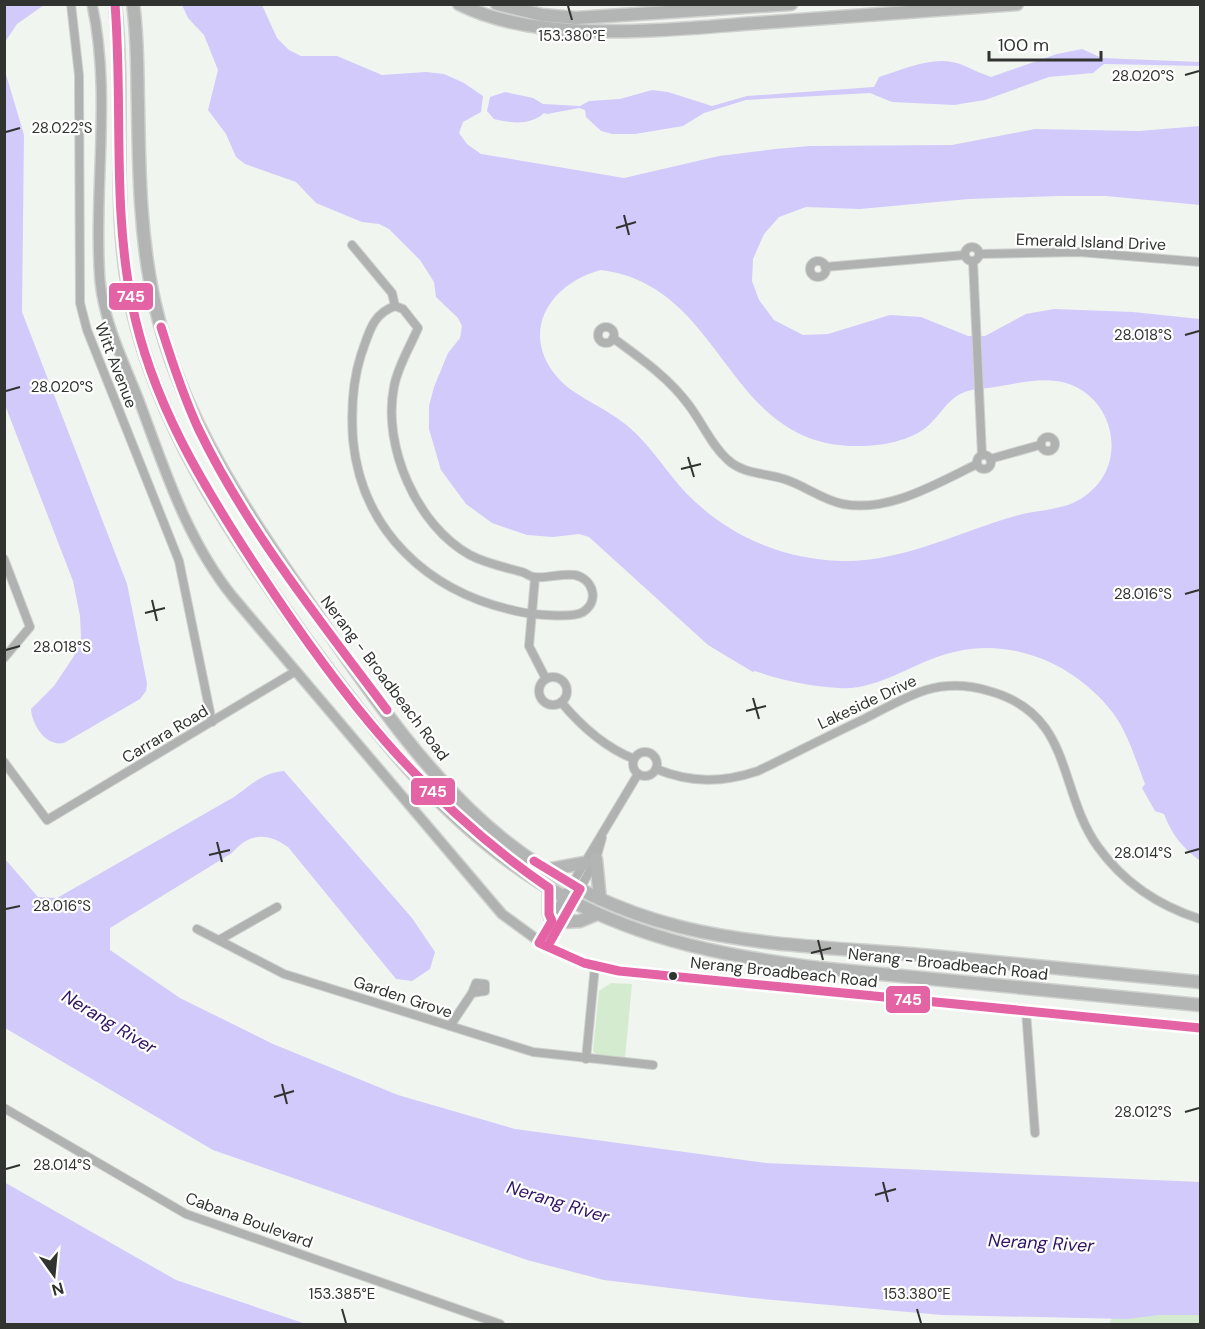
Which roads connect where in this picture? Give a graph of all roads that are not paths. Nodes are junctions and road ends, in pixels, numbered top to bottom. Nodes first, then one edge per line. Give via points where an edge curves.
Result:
1 (71, 4) edge
2 (92, 4) edge
3 (115, 4) edge
4 (133, 4) edge
5 (459, 4) edge
6 (791, 4) edge
7 (1017, 4) edge
8 (505, 6) edge
9 (532, 9) edge
10 (506, 22) junction
11 (352, 245) dead end
12 (980, 254) junction
13 (965, 255) junction
14 (973, 261) junction
15 (1200, 262) edge
16 (825, 267) dead end
17 (395, 306) junction
18 (613, 338) dead end
19 (1040, 445) dead end
20 (982, 455) junction
21 (990, 459) junction
22 (977, 464) junction
23 (4, 559) edge
24 (535, 578) junction
25 (532, 615) junction
26 (4, 658) edge
27 (296, 671) junction
28 (546, 679) junction
29 (561, 702) junction
30 (212, 722) junction
31 (634, 759) junction
32 (4, 762) edge
33 (656, 769) junction
34 (638, 774) junction
35 (603, 834) junction
36 (590, 861) junction
37 (546, 870) junction
38 (576, 887) junction
39 (549, 888) junction
40 (569, 899) junction
41 (600, 899) junction
42 (277, 907) dead end
43 (597, 914) junction
44 (1200, 919) edge
45 (556, 922) junction
46 (197, 929) dead end
47 (219, 940) junction
48 (543, 945) junction
49 (595, 966) junction
50 (1200, 982) edge
51 (472, 993) dead end
52 (1200, 1005) edge
53 (1026, 1011) junction
54 (450, 1026) junction
55 (1200, 1028) edge
56 (586, 1059) junction
57 (653, 1065) dead end
58 (4, 1108) edge
59 (1035, 1134) dead end
60 (500, 1324) edge

1 - 30 street, Witt Avenue via 79,75 80,303 87,330 179,561
2 - 27 street, Nerang Broadbeach Road via 100,79 100,284 110,324 197,546 218,578
3 - 39 main road, Nerang - Broadbeach Road via 120,212 126,270 141,342 177,435 220,511 281,604 370,723 468,829
4 - 37 main road, Nerang - Broadbeach Road via 147,262 162,335 190,411 214,458 271,548 329,634 425,762 479,819
5 - 10 main road
6 - 9 main road via 576,18
7 - 10 main road via 636,31
8 - 9 main road
8 - 10 street
11 - 17 street via 392,293
12 - 13 street via 972,247
12 - 14 street
12 - 15 street, Emerald Island Drive via 1079,252
13 - 14 street
13 - 16 street
14 - 20 street
17 - 24 street via 404,309 418,328 394,386 391,416 400,464 414,499 469,554
17 - 25 street via 382,310 357,366 351,411 356,466 365,495 382,526 427,574 506,609
18 - 22 street via 673,386 730,462 747,471 783,478 842,504 866,505 925,490
19 - 21 street
20 - 21 street
20 - 22 street
21 - 22 street via 986,468
23 - 26 street via 30,627
24 - 25 street
24 - 25 street via 553,574 577,576 590,584 594,594 590,606 581,614
25 - 28 street via 529,646
27 - 30 street, Carrara Road
27 - 48 street, Nerang Broadbeach Road via 490,902
28 - 29 street via 556,677 564,683 566,693
28 - 29 street via 539,686 540,696 552,705
29 - 31 street via 584,727
30 - 32 street, Carrara Road via 47,820
31 - 33 street via 641,753 651,754 657,761
31 - 34 street via 633,767
33 - 34 street via 647,776
33 - 44 street, Lakeside Drive via 692,779 733,779 758,771 927,690 961,686 991,691 1016,702 1051,736 1066,769 1077,809 1111,864 1152,898
34 - 35 street
35 - 36 street
35 - 36 street
36 - 37 main road
36 - 38 street
36 - 38 street
36 - 41 main road
37 - 38 main road, Nerang - Broadbeach Road
38 - 40 street
38 - 41 main road, Nerang - Broadbeach Road
39 - 40 main road, Nerang - Broadbeach Road
39 - 45 main road via 549,914
40 - 43 main road, Nerang - Broadbeach Road
40 - 45 street
41 - 50 main road, Nerang - Broadbeach Road via 658,922 743,941
42 - 47 street
43 - 45 main road via 580,921
43 - 52 main road, Nerang - Broadbeach Road via 664,939 762,960
45 - 48 street
46 - 47 street, Garden Grove
47 - 54 street, Garden Grove via 284,974
48 - 49 street, Nerang Broadbeach Road
49 - 53 street, Nerang Broadbeach Road
49 - 56 street
51 - 54 street
53 - 55 street, Nerang Broadbeach Road
53 - 59 street
54 - 56 street, Garden Grove via 541,1054
56 - 57 street, Garden Grove
58 - 60 street, Cabana Boulevard via 186,1214

